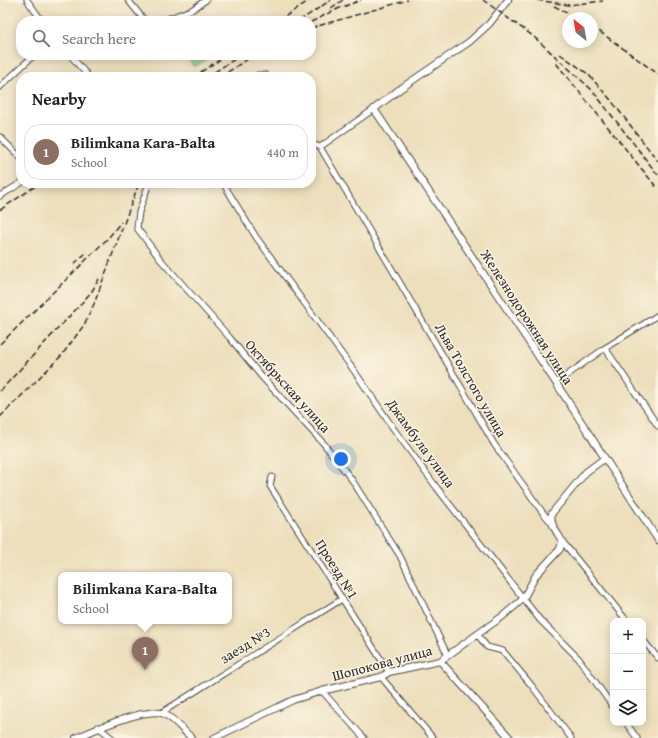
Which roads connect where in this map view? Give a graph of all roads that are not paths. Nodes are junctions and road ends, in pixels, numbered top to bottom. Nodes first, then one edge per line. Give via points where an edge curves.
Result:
1 (27, 0) edge
2 (128, 0) edge
3 (206, 0) edge
4 (508, 0) edge
5 (38, 16) edge
6 (141, 16) edge
7 (175, 16) edge
8 (29, 60) edge
9 (74, 60) edge
10 (85, 72) edge
11 (0, 87) edge
12 (374, 109) junction
13 (0, 137) edge
14 (316, 145) edge
15 (320, 147) junction
16 (16, 153) edge
17 (16, 186) edge
18 (147, 188) edge
19 (226, 188) edge
20 (0, 196) edge
21 (658, 315) edge
22 (605, 348) junction
23 (556, 383) junction
24 (658, 426) edge
25 (605, 458) junction
26 (272, 477) dead end
27 (552, 523) junction
28 (658, 540) edge
29 (562, 541) junction
30 (342, 598) junction
31 (523, 599) junction
32 (625, 618) edge
33 (477, 634) junction
34 (646, 644) edge
35 (448, 656) junction
36 (658, 658) edge
37 (440, 661) junction
38 (389, 672) junction
39 (381, 677) junction
40 (322, 691) junction
41 (610, 703) edge
42 (161, 713) junction
43 (628, 726) edge
44 (98, 727) junction
45 (76, 738) edge
46 (112, 738) edge
47 (191, 738) edge
48 (214, 738) edge
49 (364, 738) edge
50 (433, 738) edge
51 (510, 738) edge
52 (572, 738) edge
53 (637, 738) edge

1 - 5 street
2 - 6 street
3 - 7 street via 193,9
4 - 12 street via 489,24 469,42
8 - 11 street
9 - 10 street
12 - 15 street
12 - 23 street, Железнодорожная улица
13 - 16 street
14 - 15 street, Льва Толстого улица
15 - 27 street, Льва Толстого улица via 494,444
17 - 20 street
18 - 35 street, Октябрьская улица via 139,212 137,228 160,259 261,376 324,444 352,480 400,556
19 - 31 street, Джамбула улица via 256,237 393,428
21 - 22 street
22 - 23 street
22 - 24 street
23 - 25 street, Железнодорожная улица
25 - 27 street via 586,472 552,513
25 - 28 street, Железнодорожная улица
26 - 30 street, Проезд №1 via 270,486
27 - 29 street, Льва Толстого улица
29 - 31 street, Шопокова улица via 560,549 536,575
29 - 32 street, Льва Толстого улица
30 - 38 street, Проезд №1
30 - 42 street, заезд №3
31 - 33 street, Шопокова улица
31 - 41 street, Джамбула улица via 579,659
33 - 35 street, Шопокова улица
33 - 52 street via 487,647 503,651
34 - 36 street
35 - 37 street, Шопокова улица
37 - 38 street, Шопокова улица
37 - 51 street
38 - 39 street, Шопокова улица
39 - 40 street, Шопокова улица
39 - 50 street
40 - 48 street, Шопокова улица via 294,700
40 - 49 street
42 - 44 street via 144,713
42 - 47 street
43 - 53 street
44 - 45 street
44 - 46 street

